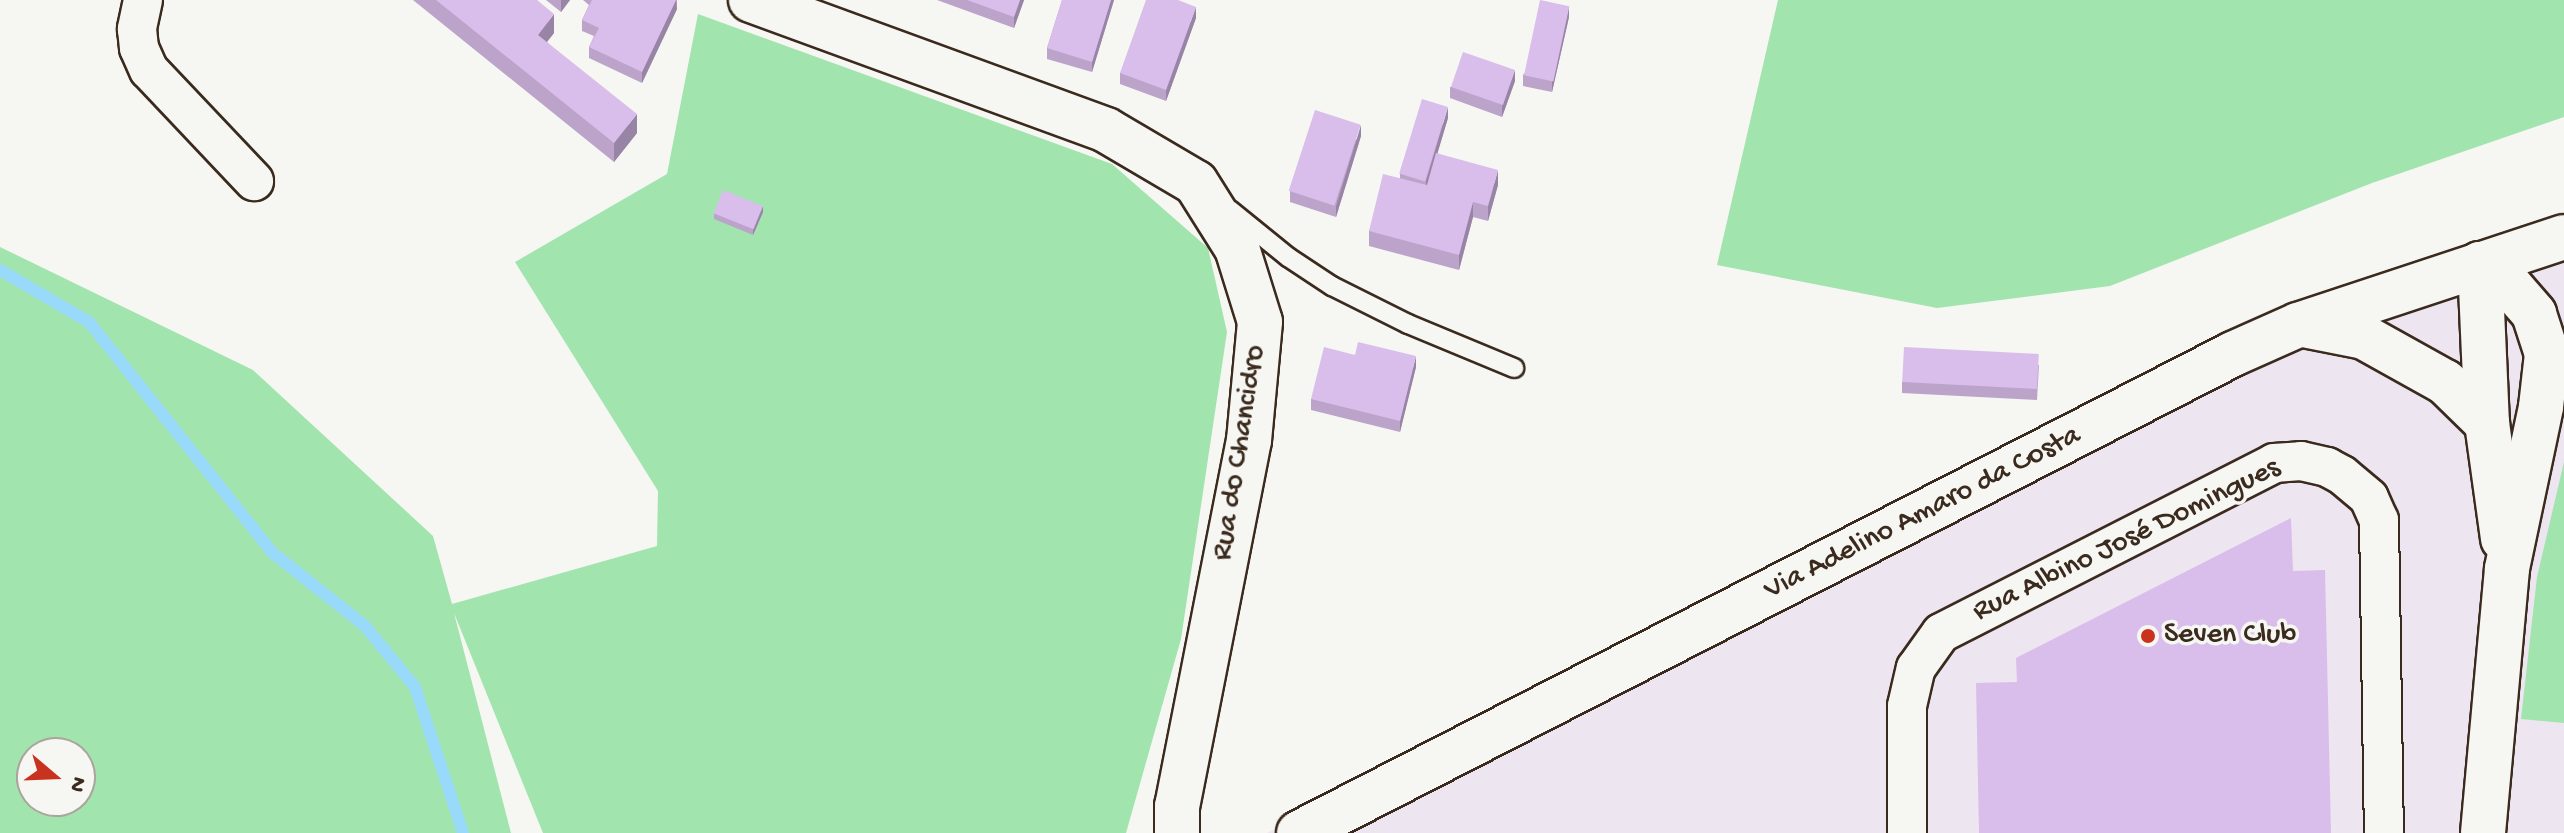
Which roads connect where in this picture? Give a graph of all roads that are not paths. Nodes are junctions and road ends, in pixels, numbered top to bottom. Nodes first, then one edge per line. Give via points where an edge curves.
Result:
1 (143, 0) edge
2 (751, 0) edge
3 (254, 181) dead end
4 (1196, 183) junction
5 (2564, 237) edge
6 (2480, 264) junction
7 (2298, 325) junction
8 (1514, 368) dead end
9 (2553, 390) edge
10 (2487, 423) junction
11 (2507, 569) junction
12 (1177, 833) edge
13 (1299, 833) edge
14 (1907, 833) edge
15 (2384, 833) edge
16 (2483, 833) edge

1 - 3 street via 137,29 149,70
2 - 4 main road, Rua do Chancidro via 1106,130
4 - 8 lane via 1332,286
4 - 12 main road, Rua do Chancidro via 1237,248 1260,322 1249,440 1177,806
5 - 6 main road, Via Adelino Amaro da Costa
6 - 7 main road, Via Adelino Amaro da Costa
6 - 9 main road via 2510,286 2534,314
6 - 10 main road
7 - 10 main road via 2364,337 2445,382
7 - 13 main road, Via Adelino Amaro da Costa
9 - 11 main road
10 - 11 main road
11 - 16 main road
14 - 15 street, Rua Albino José Domingues via 1907,706 1916,668 1941,633 2274,463 2301,461 2342,475 2369,498 2379,520

